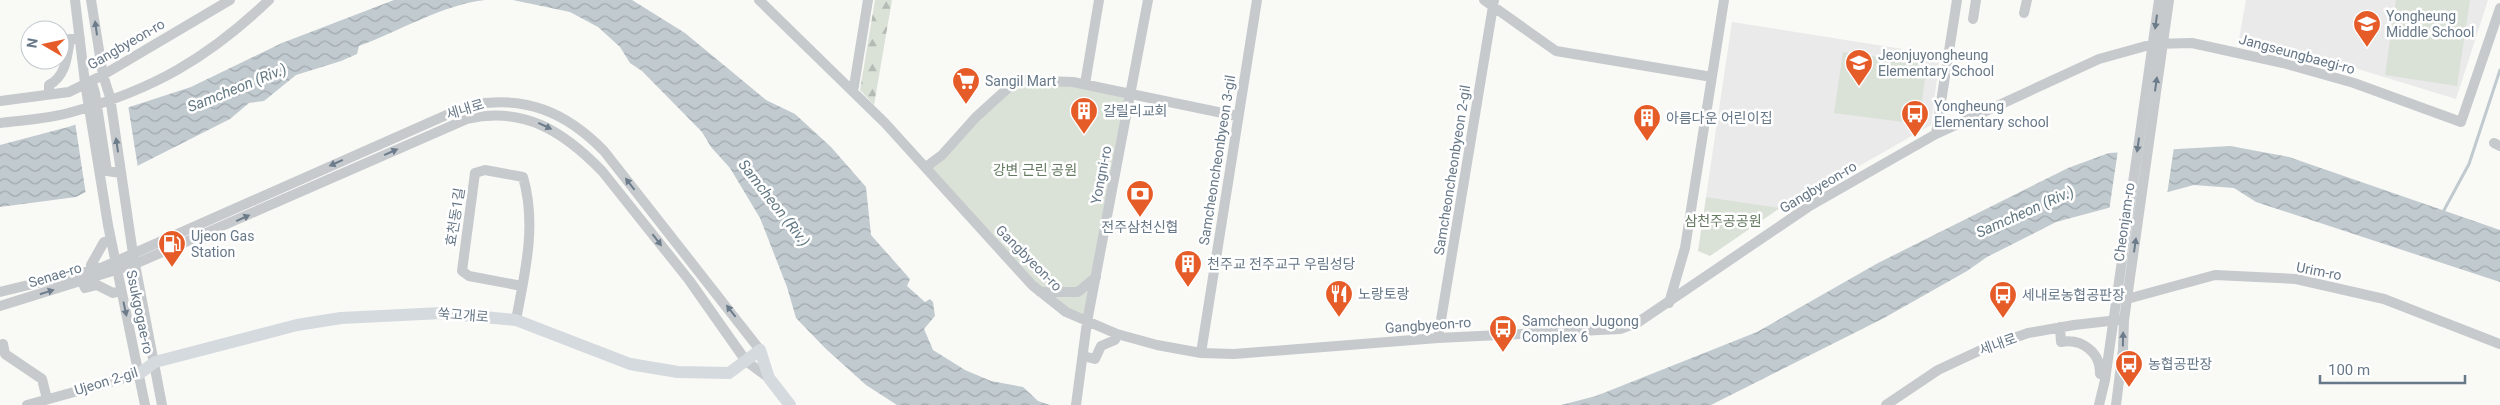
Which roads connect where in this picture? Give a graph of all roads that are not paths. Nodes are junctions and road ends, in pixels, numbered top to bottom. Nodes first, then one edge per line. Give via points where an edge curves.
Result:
1 (76, 0) edge
2 (91, 0) edge
3 (230, 0) edge
4 (268, 0) edge
5 (759, 0) edge
6 (868, 0) edge
7 (1099, 0) edge
8 (1148, 0) edge
9 (1257, 0) edge
10 (1484, 0) edge
11 (1724, 0) edge
12 (1957, 0) edge
13 (1976, 0) edge
14 (2027, 0) edge
15 (2159, 0) edge
16 (2169, 0) edge
17 (1494, 3) edge
18 (2500, 8) edge
19 (2024, 13) dead end
20 (1973, 19) dead end
21 (80, 39) junction
22 (2158, 44) junction
23 (2154, 61) junction
24 (102, 75) junction
25 (1712, 77) junction
26 (85, 83) junction
27 (1085, 84) junction
28 (853, 92) junction
29 (49, 94) junction
30 (92, 94) junction
31 (1130, 94) junction
32 (0, 101) edge
33 (1237, 116) junction
34 (0, 123) edge
35 (1936, 134) junction
36 (926, 167) junction
37 (121, 173) junction
38 (110, 240) junction
39 (134, 259) junction
40 (117, 266) junction
41 (91, 270) junction
42 (1096, 277) junction
43 (82, 281) junction
44 (522, 286) junction
45 (121, 291) junction
46 (0, 292) edge
47 (1040, 292) junction
48 (2128, 296) junction
49 (1668, 303) junction
50 (0, 306) edge
51 (516, 320) junction
52 (2113, 320) junction
53 (2124, 320) junction
54 (1087, 325) junction
55 (2060, 327) junction
56 (1116, 337) junction
57 (1438, 338) junction
58 (3, 344) dead end
59 (2500, 344) edge
60 (760, 350) junction
61 (1201, 353) junction
62 (1083, 356) junction
63 (746, 361) junction
64 (155, 362) junction
65 (139, 374) junction
66 (768, 378) junction
67 (2105, 380) junction
68 (47, 399) junction
69 (27, 405) edge
70 (145, 405) edge
71 (162, 405) edge
72 (790, 405) edge
73 (1076, 405) edge
74 (1886, 405) edge
75 (2099, 405) edge
76 (2116, 405) edge

1 - 21 street
24 -> 2 street, Ssukgogae-ro
3 - 24 street, Gangbyeon-ro
4 - 34 street via 195,61 137,91 71,113
5 - 28 street, Gangbyeon-ro
6 - 28 street
7 - 27 street
8 - 31 street, Yongni-ro
9 - 33 street, Samcheoncheonbyeon 3-gil
10 - 17 street
11 - 25 street
12 - 35 street
13 - 20 street
14 - 19 street
15 -> 22 street
16 - 22 street
17 - 25 street via 1556,51
17 - 57 street, Samcheoncheonbyeon 2-gil
18 - 22 street, Jangseungbaegi-ro via 2461,122 2354,83 2283,63 2192,43
21 - 26 street
21 - 29 street via 70,40 64,70 49,85
22 - 23 street, Cheonjam-ro
22 - 35 street, Gangbyeon-ro via 2099,59
48 -> 23 street, Cheonjam-ro
23 -> 52 street, Cheonjam-ro
24 - 26 street, Gangbyeon-ro
37 -> 24 street, Ssukgogae-ro via 109,90
25 - 49 street via 1685,248
26 - 29 street, Gangbyeon-ro via 68,92
26 - 30 street
27 - 31 street
27 - 36 street via 1017,80
28 - 36 street, Gangbyeon-ro
29 - 32 street, Gangbyeon-ro
30 - 37 street via 107,171
30 - 38 street, Ssukgogae-ro
31 - 33 street
31 - 42 street, Yongni-ro
33 - 61 street, Samcheoncheonbyeon 3-gil
35 - 49 street, Gangbyeon-ro via 1808,207
36 - 47 street, Gangbyeon-ro
37 - 39 street, Ssukgogae-ro
38 - 40 street, Ssukgogae-ro
38 - 41 street via 104,242
39 - 40 street, 세내로
60 -> 39 street, 세내로 via 589,135 546,109 512,102 469,105
39 -> 63 street, 세내로 via 467,119 489,114 511,115 560,133 587,154 689,280
39 - 64 street, Ssukgogae-ro
40 - 41 street, 세내로
40 - 43 street, Senae-ro
40 - 45 street, Ssukgogae-ro
41 - 46 street, Senae-ro
42 - 47 street via 1078,292
42 - 54 street, Yongni-ro
43 - 45 street via 84,288 97,286 113,293
50 -> 43 street, Senae-ro
44 - 44 street, 효천동1길 via 530,248 523,178 485,170 476,173 462,272
44 - 51 street, 효천동1길
45 -> 65 street, Ssukgogae-ro
47 - 54 street, Gangbyeon-ro
48 - 53 street, Cheonjam-ro
48 - 59 street, Urim-ro via 2215,275 2296,279 2384,299
49 - 57 street, Gangbyeon-ro via 1637,323 1620,329
51 - 63 main road, 쑥고개로 via 630,364 678,372 729,373
51 - 64 main road, 쑥고개로 via 442,312 341,318 297,324
52 - 53 street, 세내로
52 - 55 street, 세내로
52 - 67 street, Cheonjam-ro
76 -> 53 street, Cheonjam-ro
54 - 56 street, Gangbyeon-ro
54 - 62 street, Yongni-ro
55 - 67 street via 2061,342 2070,340 2094,353 2100,363 2100,378
55 - 74 street, 세내로 via 2028,333 1983,349 1938,370
56 - 61 street, Gangbyeon-ro
56 - 62 street via 1101,346 1095,359
57 - 61 street, Gangbyeon-ro via 1234,354
58 - 68 street via 5,354 42,379
60 - 63 main road, 쑥고개로
60 - 66 main road, 세내로
62 - 73 street, Yongni-ro
63 - 66 street, 세내로
64 - 65 main road, Ujeon 2-gil
64 - 71 street, Ssukgogae-ro
65 - 68 street, Ujeon 2-gil
65 - 70 street, Ssukgogae-ro
66 - 72 main road, 세내로
67 - 75 street, Cheonjam-ro
68 - 69 street, Ujeon 2-gil

